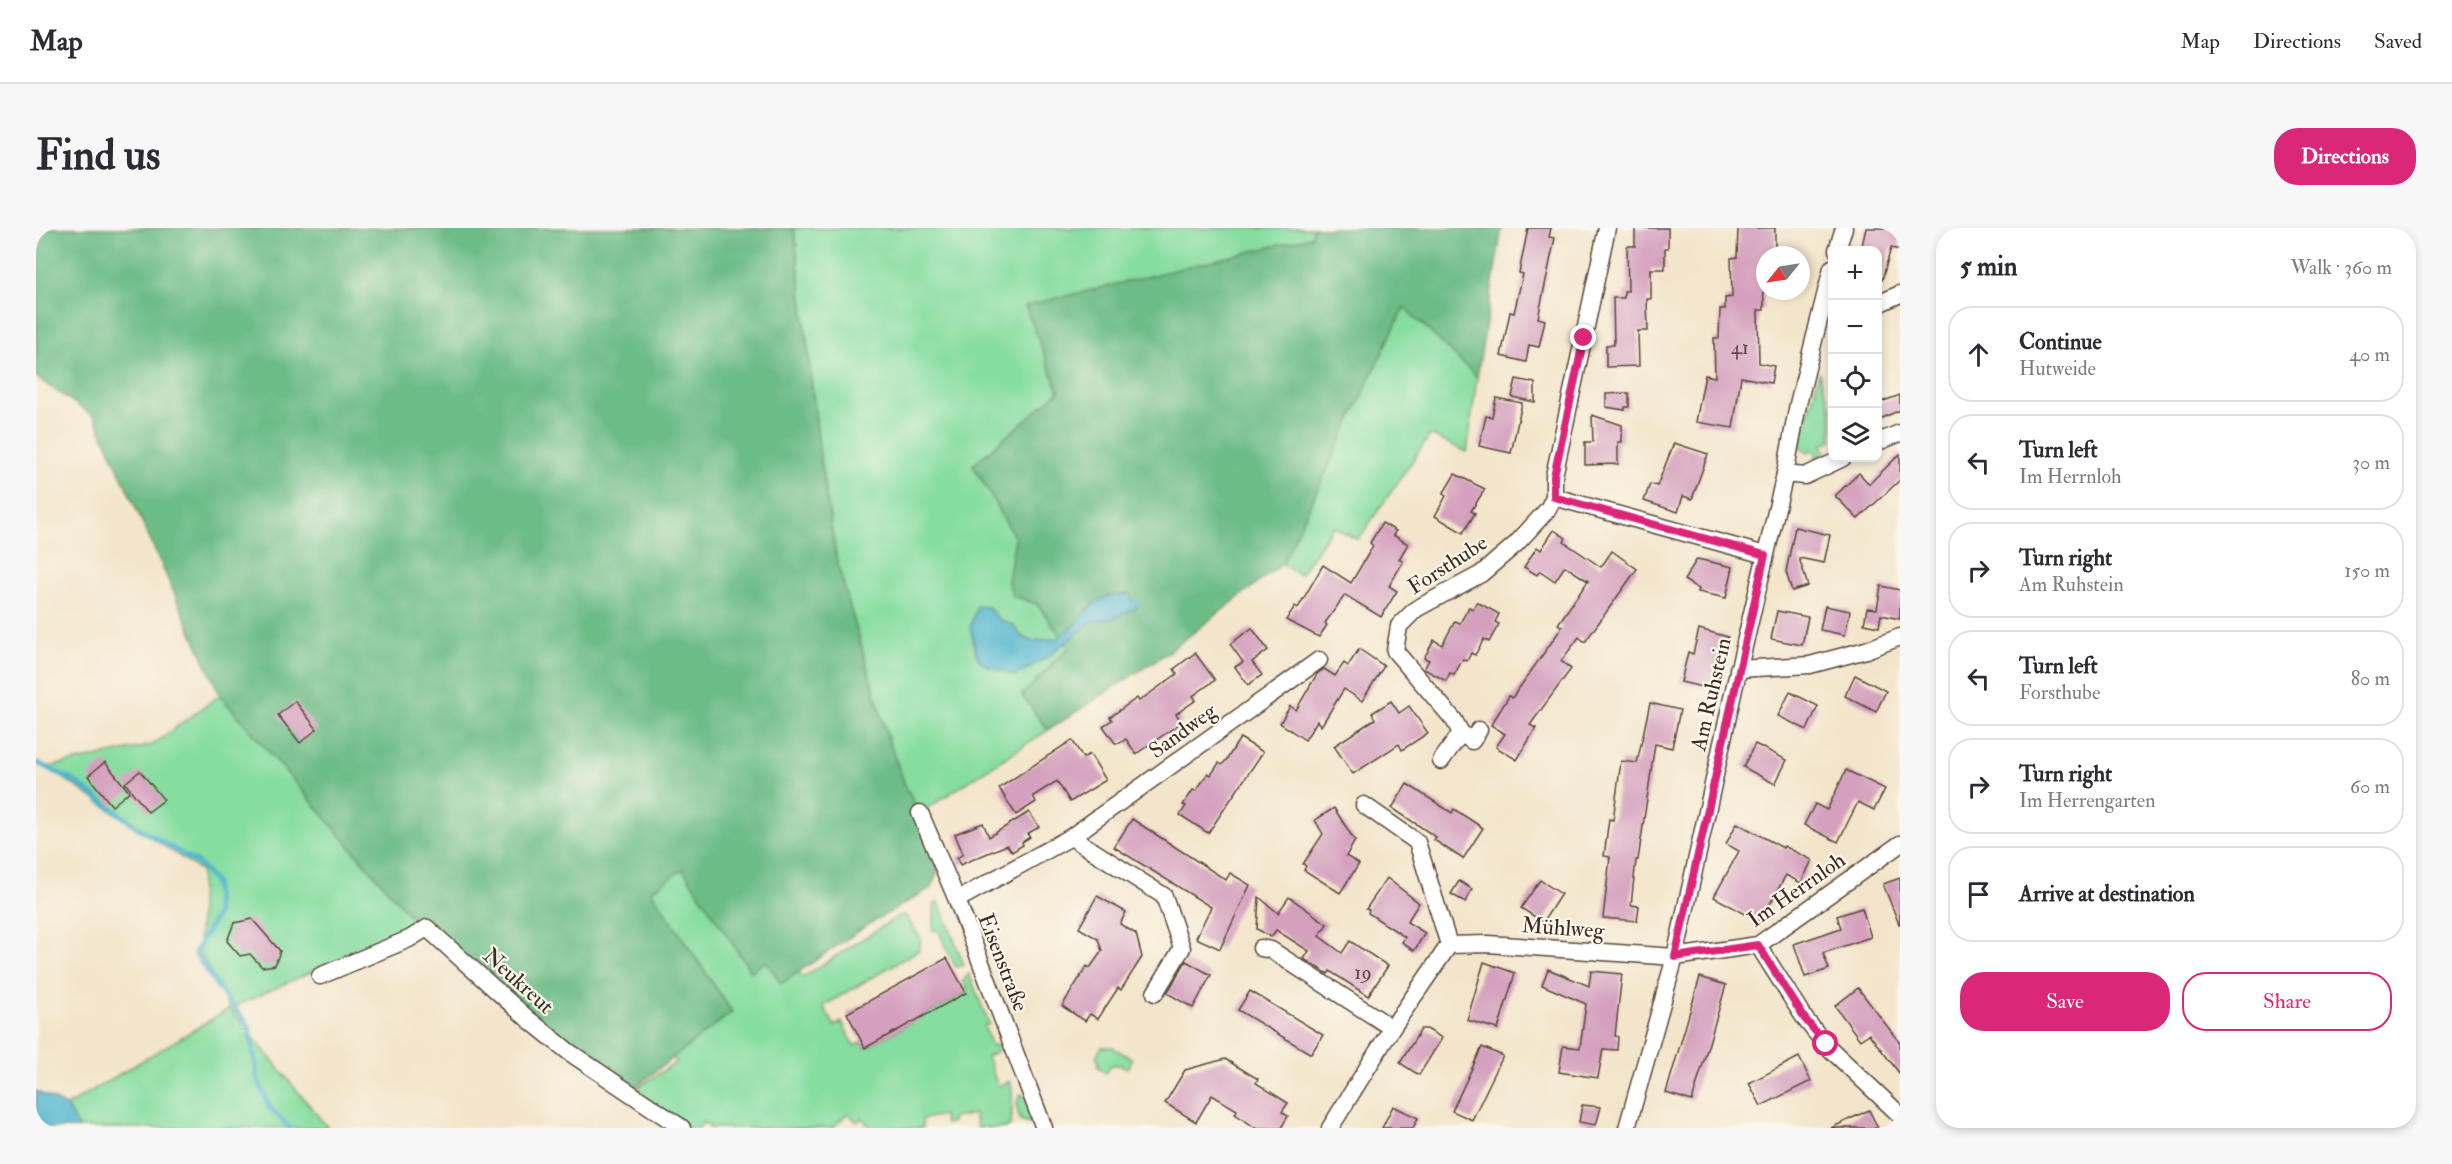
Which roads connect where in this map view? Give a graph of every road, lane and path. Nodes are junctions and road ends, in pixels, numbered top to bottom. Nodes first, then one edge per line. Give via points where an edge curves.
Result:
1 (1607, 228) edge
2 (1844, 228) edge
3 (1838, 246) edge
4 (1828, 286) edge
5 (1900, 294) edge
6 (1882, 302) edge
7 (1828, 326) edge
8 (1815, 331) junction
9 (1900, 432) edge
10 (1882, 440) edge
11 (1835, 462) edge
12 (1785, 474) junction
13 (1554, 497) junction
14 (1765, 555) junction
15 (1900, 637) edge
16 (1319, 660) dead end
17 (1738, 669) junction
18 (1479, 730) dead end
19 (1461, 733) junction
20 (1441, 761) dead end
21 (1364, 805) dead end
22 (920, 813) dead end
23 (1071, 837) junction
24 (1900, 844) edge
25 (957, 900) junction
26 (1449, 945) junction
27 (1758, 945) junction
28 (1261, 948) dead end
29 (1675, 957) junction
30 (320, 976) dead end
31 (1155, 993) dead end
32 (1392, 1028) junction
33 (1900, 1115) edge
34 (682, 1128) edge
35 (1044, 1128) edge
36 (1330, 1128) edge
37 (1628, 1128) edge

1 - 13 street via 1554,476
2 - 3 street
4 - 8 street, Am Ruhstein
5 - 6 street
7 - 8 street
8 - 12 street, Am Ruhstein
9 - 10 street
11 - 12 street via 1805,476
12 - 14 street, Am Ruhstein
13 - 14 street
13 - 19 street, Forsthube via 1516,544 1480,574 1416,609 1399,626 1395,651
14 - 17 street, Am Ruhstein
15 - 17 street via 1810,665
16 - 23 street, Sandweg
17 - 29 street, Am Ruhstein
18 - 19 street via 1472,741
19 - 20 street
21 - 26 street via 1417,842
22 - 25 street, Eisenstraße
23 - 25 street, Sandweg
23 - 31 street via 1164,896 1182,948
24 - 27 street, Im Herrnloh
25 - 35 street, Eisenstraße
26 - 29 street, Mühlweg via 1488,944
26 - 32 street
27 - 29 street, Im Herrnloh
27 - 33 street via 1805,1019
28 - 32 street via 1271,950
29 - 37 street, Am Ruhstein
30 - 34 street, Neukreut via 427,928 569,1052
32 - 36 street

